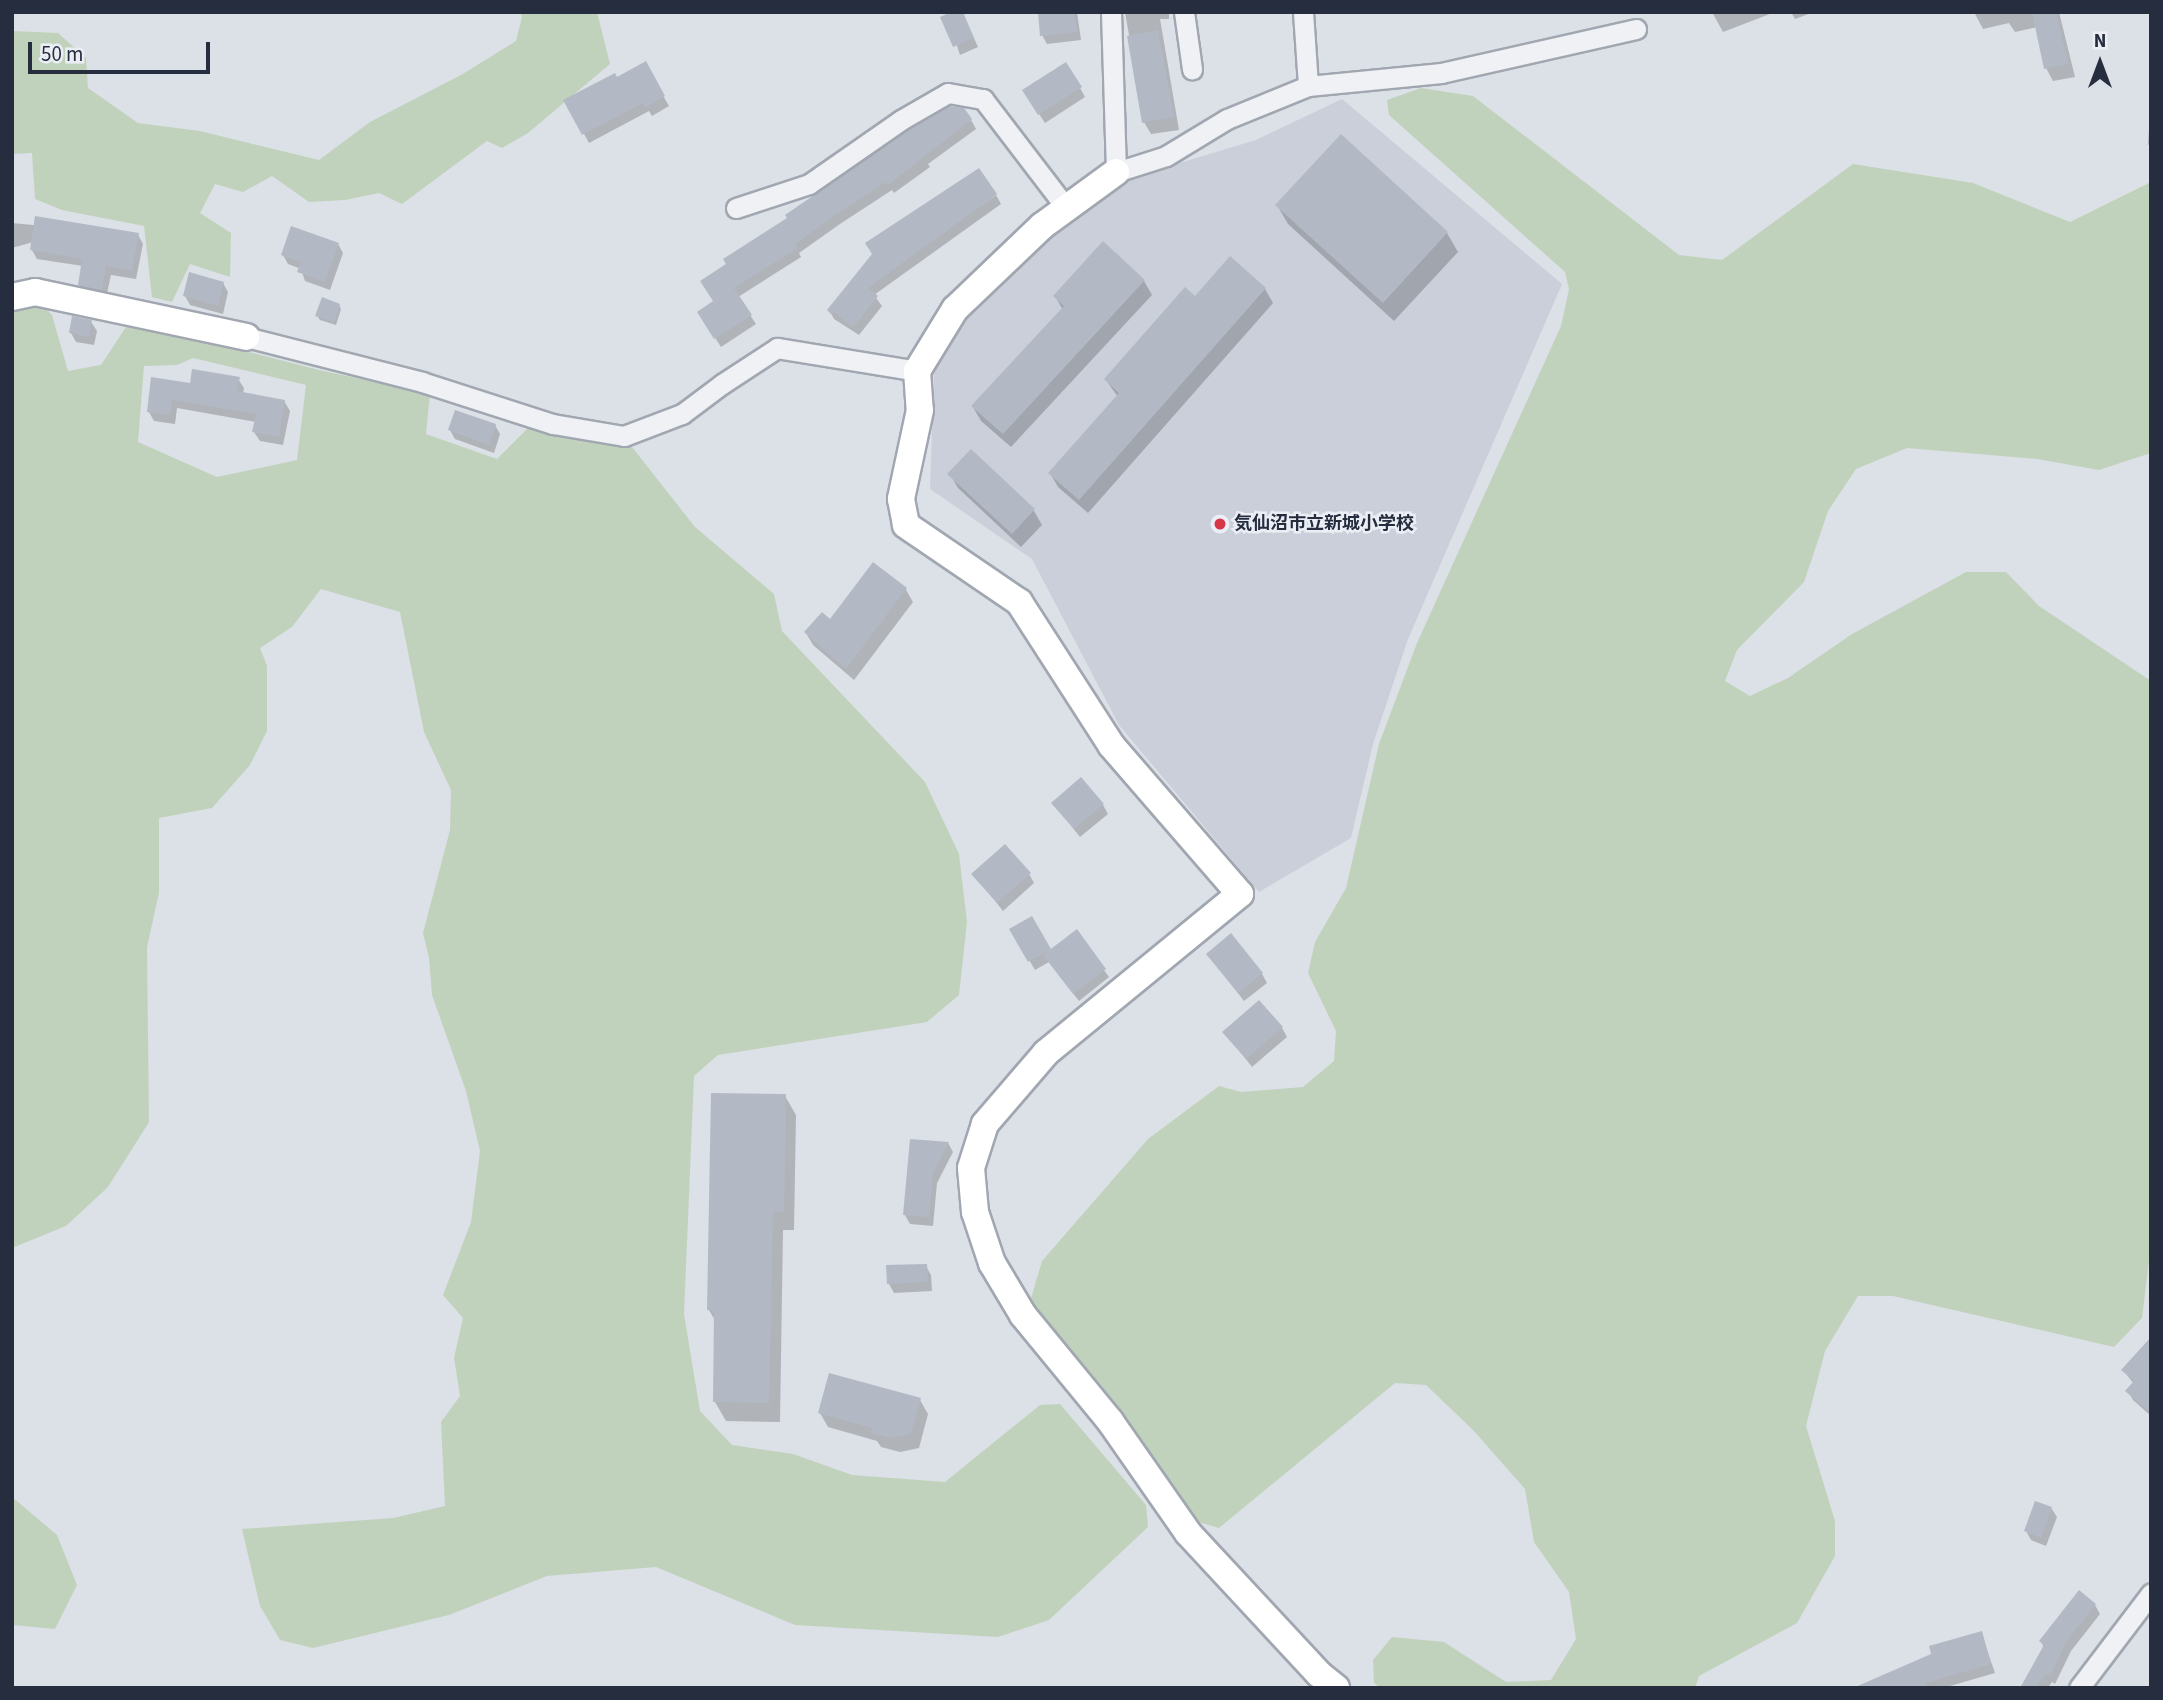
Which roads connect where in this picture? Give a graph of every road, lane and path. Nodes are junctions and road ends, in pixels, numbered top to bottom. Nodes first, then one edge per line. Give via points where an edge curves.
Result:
1 (1111, 12) edge
2 (1184, 12) edge
3 (1303, 12) edge
4 (1636, 29) dead end
5 (1192, 69) dead end
6 (1308, 86) junction
7 (1116, 172) junction
8 (736, 208) dead end
9 (1067, 209) junction
10 (12, 297) edge
11 (246, 337) joint
12 (917, 371) junction
13 (2151, 1593) edge
14 (1336, 1688) edge
15 (2079, 1688) edge

1 - 7 street
2 - 5 street
3 - 6 street
4 - 6 street via 1441,73
6 - 7 street via 1227,119 1166,156
7 - 9 street
8 - 9 street via 810,184 948,93 983,99
9 - 12 street via 1042,226 955,309
10 - 11 street via 35,292
11 - 12 street via 422,382 553,424 624,436 682,414 777,348
12 - 14 street via 920,410 901,499 906,525 1019,602 1111,745 1240,894 1046,1053 985,1124 971,1168 975,1212 992,1263 1023,1315 1110,1421 1188,1533
13 - 15 street

